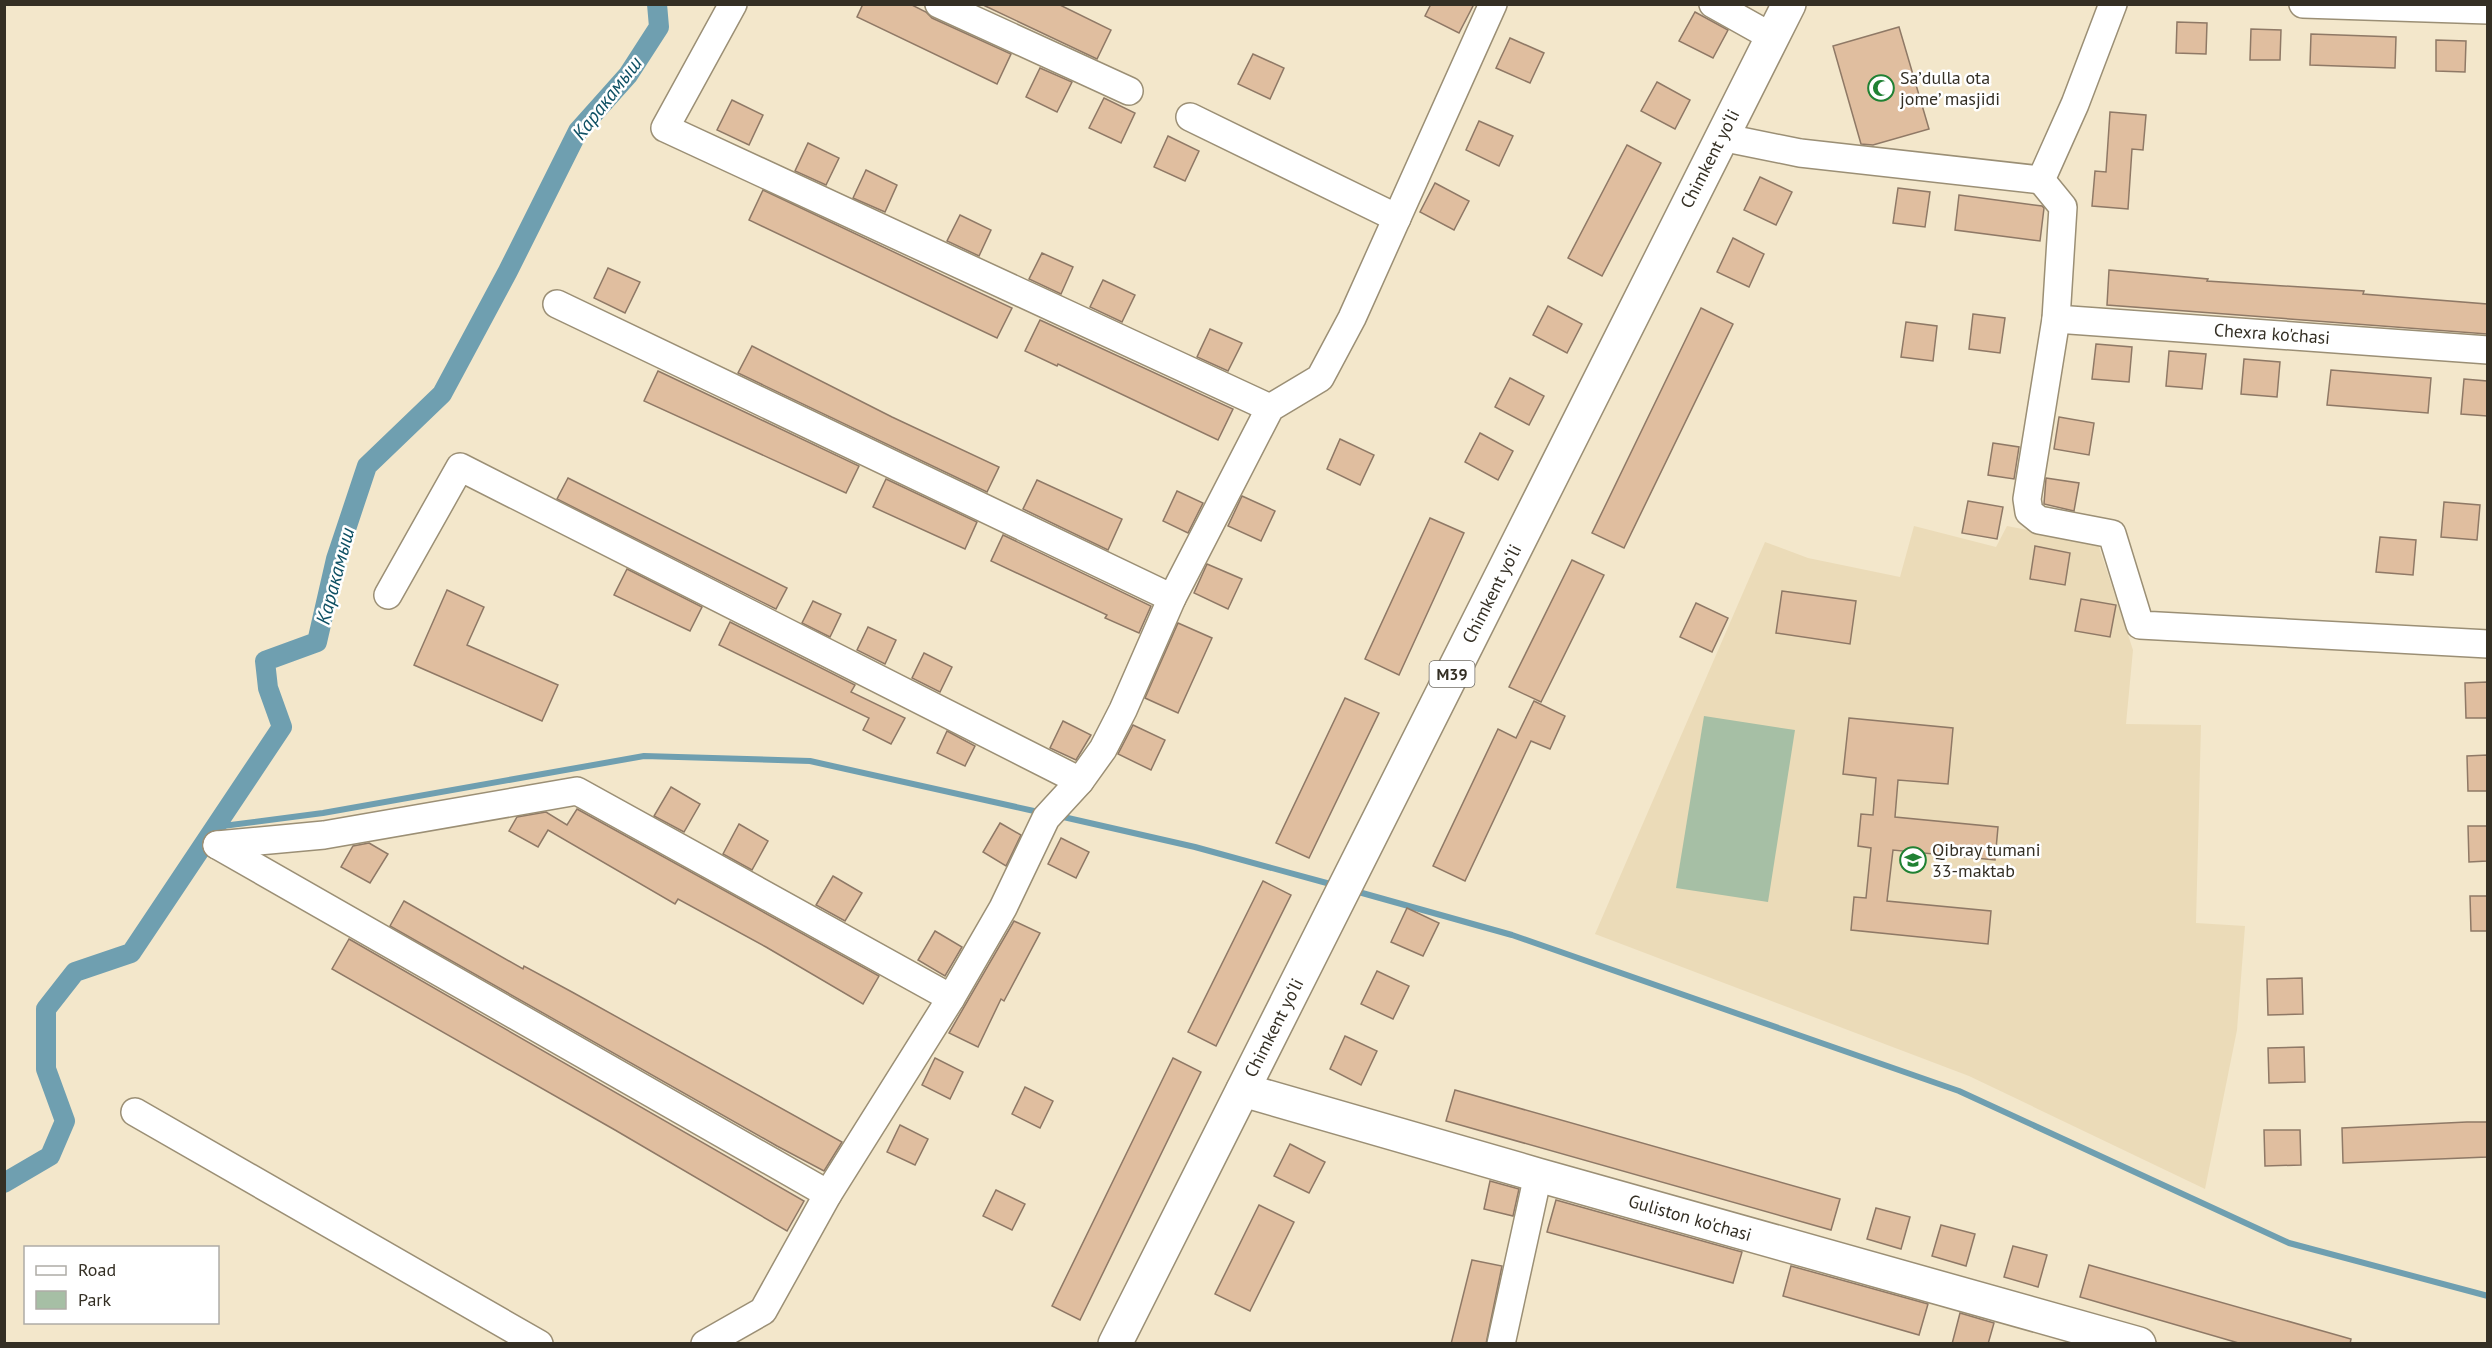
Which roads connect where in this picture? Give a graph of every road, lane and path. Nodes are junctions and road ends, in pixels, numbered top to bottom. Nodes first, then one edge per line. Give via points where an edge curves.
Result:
1 (733, 4) edge
2 (939, 4) edge
3 (1493, 4) edge
4 (1713, 4) edge
5 (1789, 4) edge
6 (2113, 4) edge
7 (2303, 4) edge
8 (2487, 10) edge
9 (1772, 38) junction
10 (1129, 91) dead end
11 (1190, 117) dead end
12 (1721, 137) junction
13 (2041, 180) junction
14 (1397, 218) junction
15 (557, 304) dead end
16 (2056, 319) junction
17 (2487, 350) edge
18 (1270, 408) junction
19 (388, 595) dead end
20 (1172, 598) junction
21 (2487, 644) edge
22 (1080, 781) junction
23 (951, 998) junction
24 (1242, 1090) junction
25 (135, 1112) dead end
26 (1538, 1175) junction
27 (828, 1194) junction
28 (539, 1344) edge
29 (705, 1344) edge
30 (1115, 1344) edge
31 (1501, 1344) edge
32 (2139, 1344) edge

1 - 18 street via 665,128
2 - 10 street
3 - 14 street
4 - 9 street
5 - 9 main road, Chimkent yo‘li / M39
6 - 13 street
7 - 8 street
9 - 12 main road, Chimkent yo‘li / M39
11 - 14 street
12 - 13 street via 1800,153
12 - 24 main road, Chimkent yo‘li / M39
13 - 16 street via 2063,207
14 - 18 street via 1320,378
15 - 20 street
16 - 17 street, Chexra ko'chasi
16 - 21 street via 2027,499 2029,512 2039,520 2112,534 2140,625
18 - 20 street
19 - 22 street via 460,467
20 - 22 street via 1123,710
22 - 23 street via 1046,818 1003,908
23 - 27 street
23 - 27 street via 577,791 324,835 217,845
24 - 26 main road, Guliston ko'chasi
24 - 30 main road, Chimkent yo‘li / M39
25 - 28 street
26 - 31 street
26 - 32 main road, Guliston ko'chasi
27 - 29 street via 763,1311

